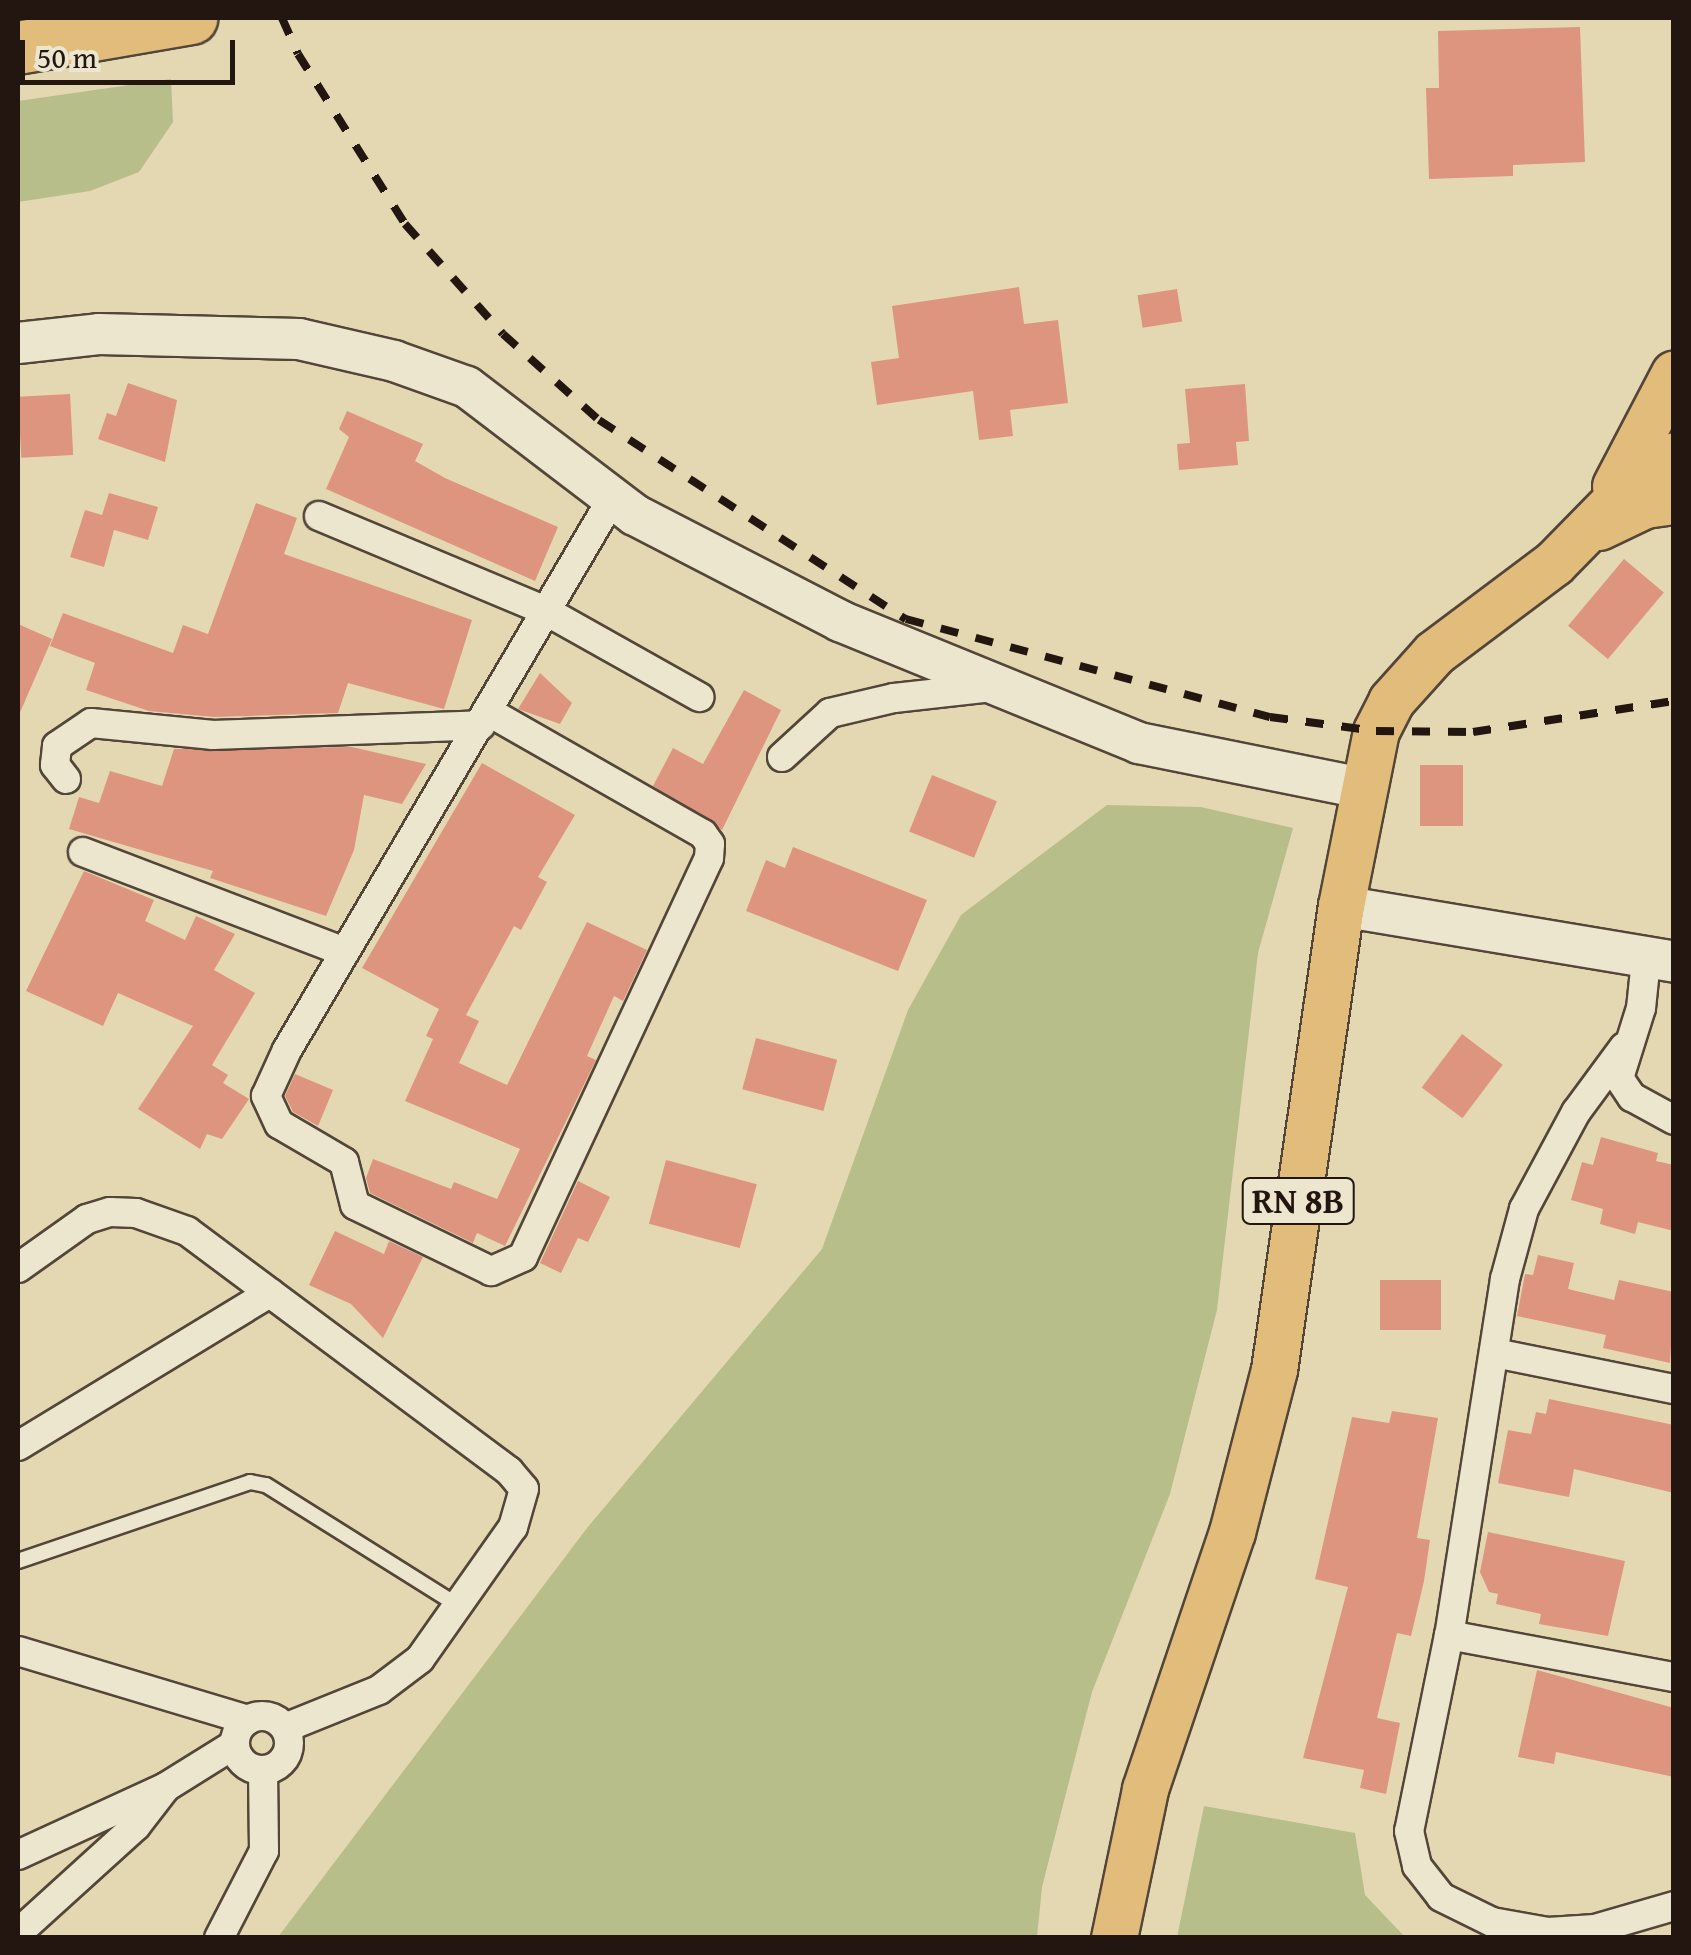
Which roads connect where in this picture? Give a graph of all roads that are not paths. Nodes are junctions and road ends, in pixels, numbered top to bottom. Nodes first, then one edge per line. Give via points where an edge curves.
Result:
1 (192, 18) edge
2 (38, 46) edge
3 (18, 343) edge
4 (1667, 387) edge
5 (1672, 457) edge
6 (612, 498) junction
7 (1674, 501) edge
8 (319, 516) dead end
9 (1579, 537) junction
10 (546, 611) junction
11 (994, 687) junction
12 (699, 696) dead end
13 (485, 718) junction
14 (782, 758) dead end
15 (66, 779) dead end
16 (1362, 788) junction
17 (83, 852) dead end
18 (1341, 906) junction
19 (345, 952) junction
20 (1660, 961) edge
21 (1624, 1047) junction
22 (1674, 1120) edge
23 (18, 1268) edge
24 (270, 1293) junction
25 (1494, 1353) junction
26 (1674, 1389) edge
27 (18, 1446) edge
28 (18, 1560) edge
29 (457, 1605) junction
30 (1449, 1635) junction
31 (18, 1651) edge
32 (1674, 1677) edge
33 (285, 1728) junction
34 (241, 1732) junction
35 (263, 1770) junction
36 (166, 1786) junction
37 (18, 1855) edge
38 (1674, 1906) edge
39 (18, 1933) edge
40 (220, 1938) edge
41 (1114, 1938) edge

1 - 2 highway
3 - 6 main road via 99,334 299,339 394,362 467,387
4 - 5 main road
4 - 9 main road
5 - 9 main road via 1642,473
6 - 10 street
6 - 11 main road via 840,622
7 - 9 main road via 1645,505
8 - 10 street
9 - 16 main road, RN 8B via 1412,674 1376,731
10 - 12 street
10 - 13 street
11 - 14 street via 830,713
11 - 16 main road via 1139,743
13 - 15 street via 214,735 91,722 57,746 55,765
13 - 19 street
13 - 19 street via 703,834 710,844 710,858 523,1257 507,1270 491,1272 355,1206 344,1162 267,1111 266,1096 286,1050
16 - 18 main road, RN 8B
17 - 19 street
18 - 20 main road
18 - 41 main road, RN 8B via 1274,1370 1232,1532 1144,1789
20 - 21 street
21 - 22 street via 1619,1078 1632,1097
21 - 25 street via 1576,1112 1524,1210
23 - 24 street via 87,1219 136,1213 187,1231
24 - 27 street
24 - 29 street via 509,1471 524,1490 513,1527
25 - 26 street
25 - 30 street
28 - 29 lane via 250,1482 266,1485
29 - 33 street via 402,1677
30 - 32 street
30 - 38 street via 1409,1819 1417,1866 1440,1897 1492,1922 1548,1932 1595,1929
31 - 34 street
33 - 34 street via 275,1719
33 - 35 street via 286,1756
34 - 35 street via 238,1758
34 - 36 street
35 - 40 street via 264,1852
36 - 37 street
36 - 39 street via 136,1826

